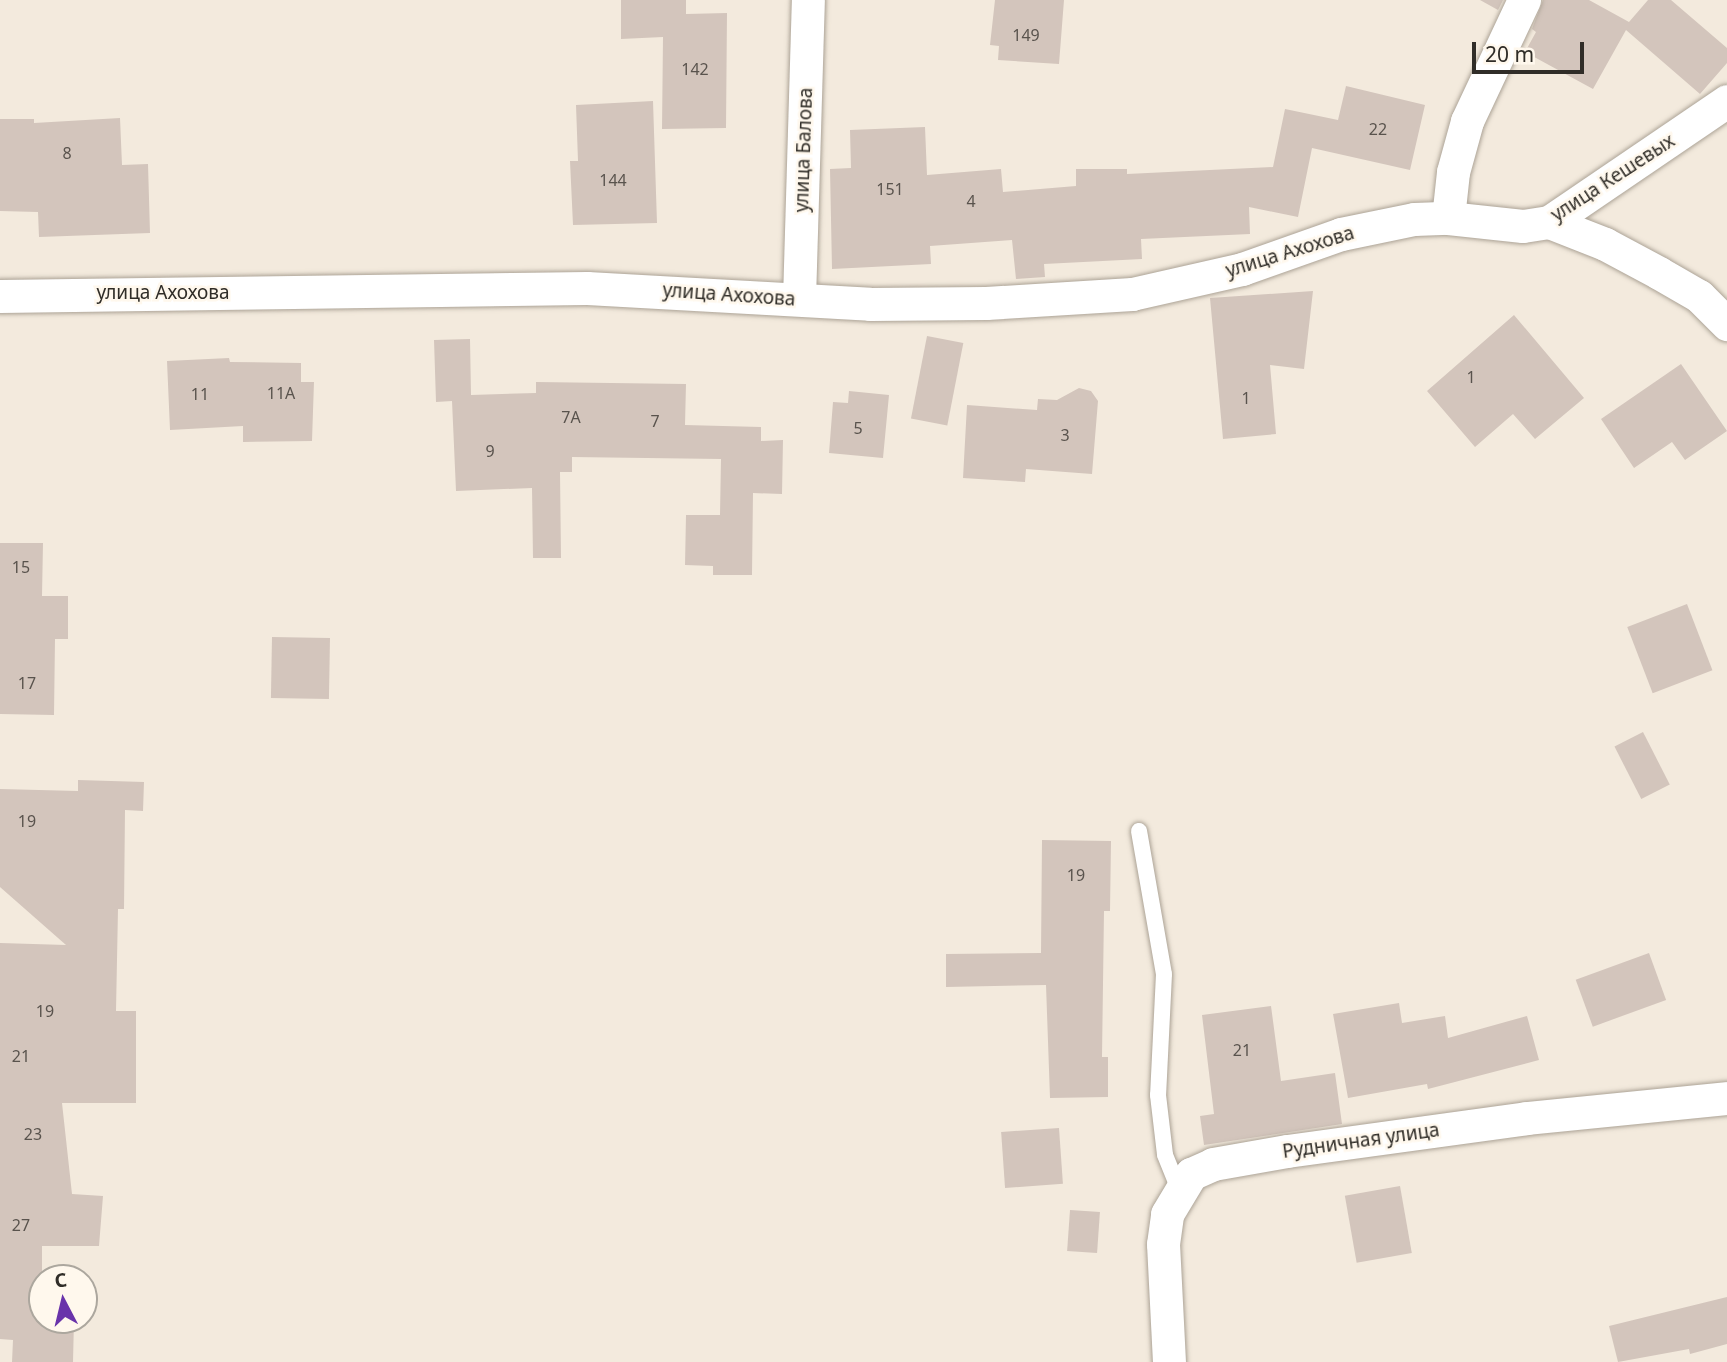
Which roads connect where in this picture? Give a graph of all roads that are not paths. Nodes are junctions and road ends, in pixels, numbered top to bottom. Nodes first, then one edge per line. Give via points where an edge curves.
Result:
1 (808, 0) edge
2 (1524, 0) edge
3 (1727, 101) edge
4 (1448, 218) junction
5 (1549, 222) junction
6 (0, 296) edge
7 (799, 299) junction
8 (1727, 324) edge
9 (1139, 831) dead end
10 (1727, 1098) edge
11 (1179, 1189) junction
12 (1169, 1362) edge

1 - 7 street, улица Балова
2 - 4 street via 1467,121
3 - 5 street, улица Кешевых
4 - 5 street, улица Кешевых via 1493,225
4 - 7 street, улица Ахохова via 1414,219 1341,234 1242,269 1132,294 986,303
5 - 8 street via 1605,244 1659,273 1699,296
6 - 7 street, улица Ахохова via 587,288
9 - 11 lane via 1164,974 1158,1095 1165,1155
10 - 11 street, Рудничная улица via 1527,1118 1287,1151 1213,1164 1191,1174
11 - 12 street, Рудничная улица via 1167,1214 1161,1271

